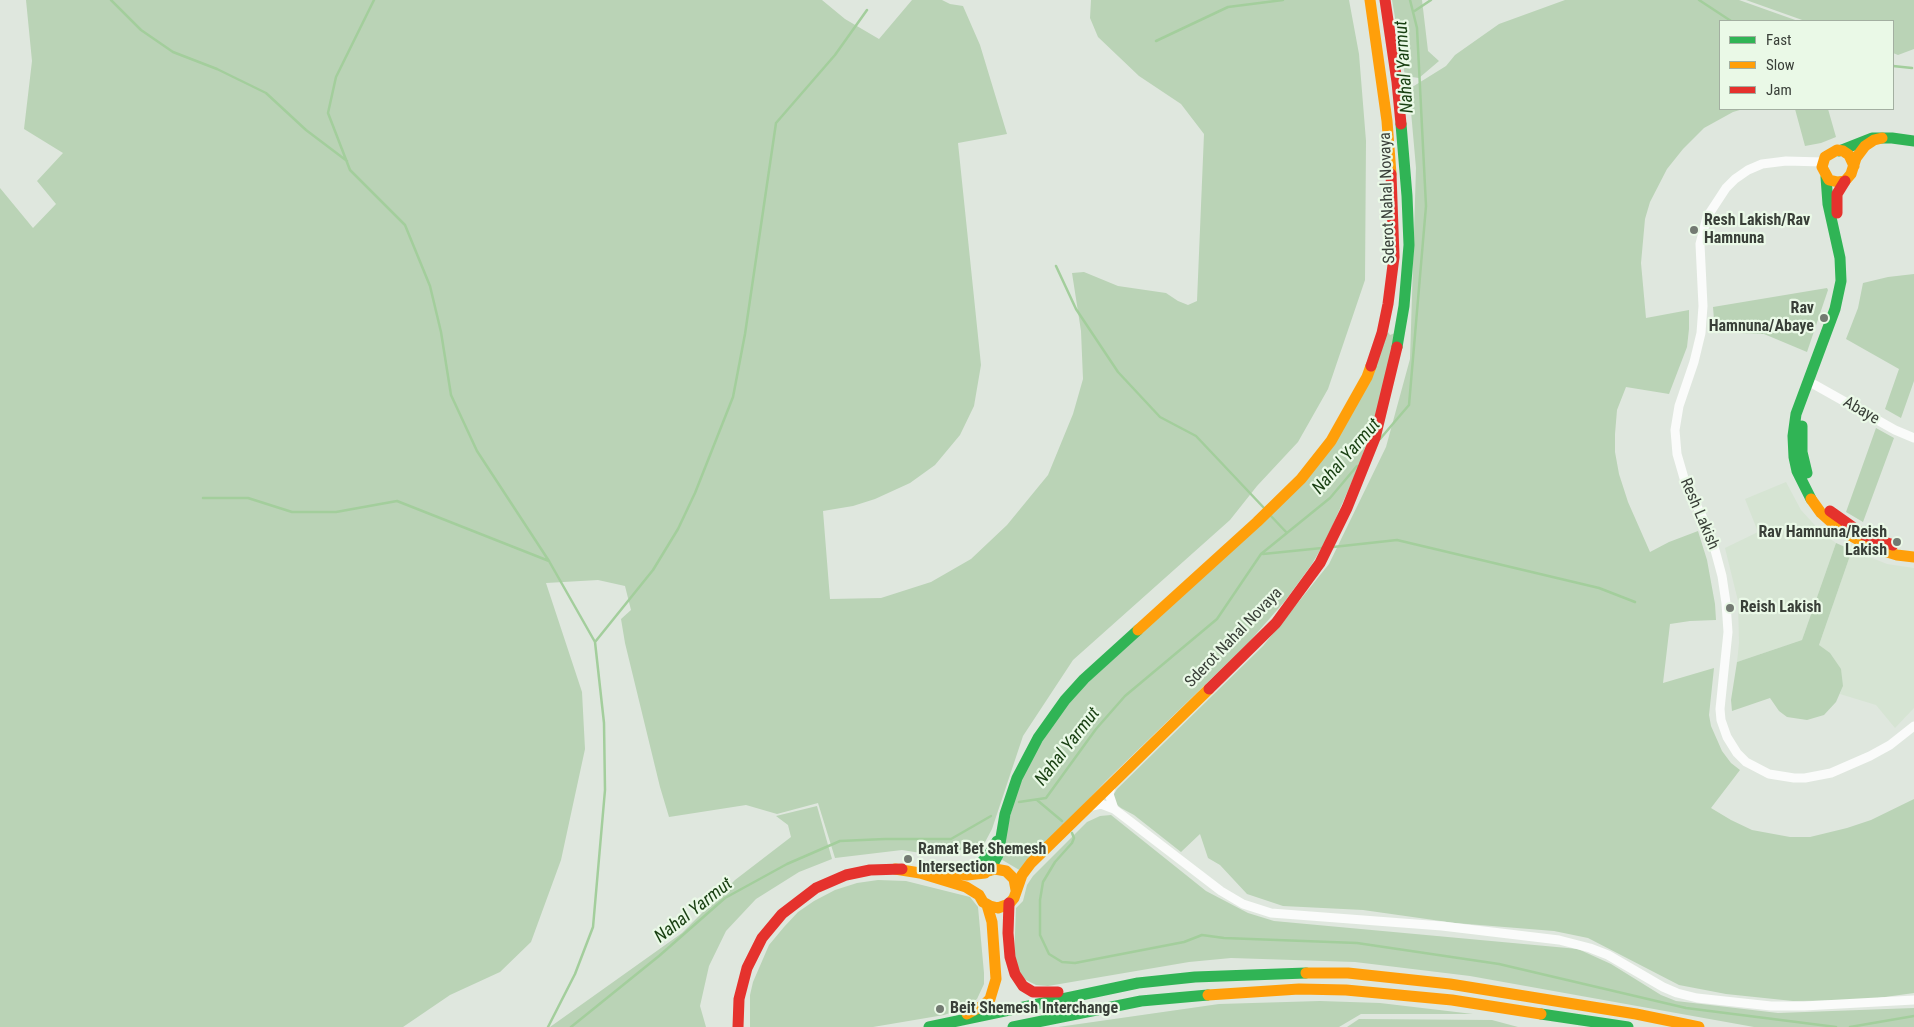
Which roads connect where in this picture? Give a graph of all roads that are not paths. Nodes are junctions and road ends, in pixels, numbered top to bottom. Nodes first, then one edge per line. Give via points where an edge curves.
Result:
1 (1370, 0) edge
2 (1385, 0) edge
3 (1882, 138) junction
4 (1914, 141) edge
5 (1839, 151) junction
6 (1823, 162) junction
7 (1854, 166) junction
8 (1826, 177) junction
9 (1845, 181) junction
10 (1811, 383) junction
11 (1914, 438) edge
12 (1914, 549) edge
13 (1914, 557) edge
14 (1914, 726) edge
15 (1112, 782) junction
16 (1114, 808) junction
17 (1085, 809) junction
18 (1002, 829) junction
19 (895, 869) junction
20 (918, 869) junction
21 (987, 871) junction
22 (1016, 890) junction
23 (979, 895) junction
24 (1009, 903) junction
25 (987, 905) junction
26 (1099, 990) junction
27 (1914, 1000) edge
28 (738, 1027) edge
29 (928, 1027) edge
30 (1013, 1027) edge
31 (1628, 1027) edge
32 (1699, 1027) edge

1 - 18 main road, Sderot Nahal Novaya via 1387,121 1394,257 1382,333 1367,377 1336,433 1301,479 1065,700 1021,769
2 - 15 main road, Sderot Nahal Novaya via 1402,131 1409,245 1400,333 1375,438 1333,539 1297,596 1256,644
3 - 4 main road
3 - 5 main road via 1872,138
3 - 7 main road via 1865,146
5 - 6 main road via 1828,154
5 - 7 main road via 1849,155
6 - 8 main road
6 - 14 street, Resh Lakish via 1786,161 1762,164 1748,170 1719,196 1707,217 1700,244 1701,333 1679,406 1675,430 1677,454 1722,576 1728,632 1721,720 1726,737 1737,753 1746,762 1769,774 1805,778 1831,773 1864,758 1890,745
7 - 9 main road
8 - 9 main road via 1836,182
8 - 10 main road via 1841,281
9 - 10 main road via 1839,188 1836,201 1848,256 1848,295 1840,321
10 - 11 street, Abaye
10 - 12 main road via 1801,439 1804,466 1814,489 1830,510 1852,528 1888,544
10 - 13 main road via 1796,414 1793,436 1797,471 1808,494 1821,513 1848,535 1871,547
15 - 16 street via 1109,794
15 - 17 main road, Sderot Nahal Novaya
16 - 17 street via 1101,804
16 - 27 street via 1221,891 1243,904 1271,913 1442,926 1559,940 1608,955 1662,987 1697,998 1771,1006
17 - 22 main road, Sderot Nahal Novaya via 1025,870
18 - 20 main road via 990,853 976,865
18 - 21 main road, Sderot Nahal Novaya via 998,855
19 - 20 main road
19 - 23 main road via 956,883
19 - 28 main road via 864,870 836,878 816,888 782,914 762,938 747,968 739,999
20 - 21 main road via 967,875
21 - 22 main road via 1001,869 1009,872
21 - 23 main road via 978,884
22 - 24 main road
23 - 25 main road
24 - 25 main road via 998,908
24 - 26 main road via 1010,957 1023,986 1033,992 1045,993
25 - 29 main road via 992,922 996,979 990,999 967,1014
26 - 29 main road
26 - 32 main road via 1195,977 1348,973 1450,984
30 - 31 main road via 1141,1001 1298,989 1452,1000

